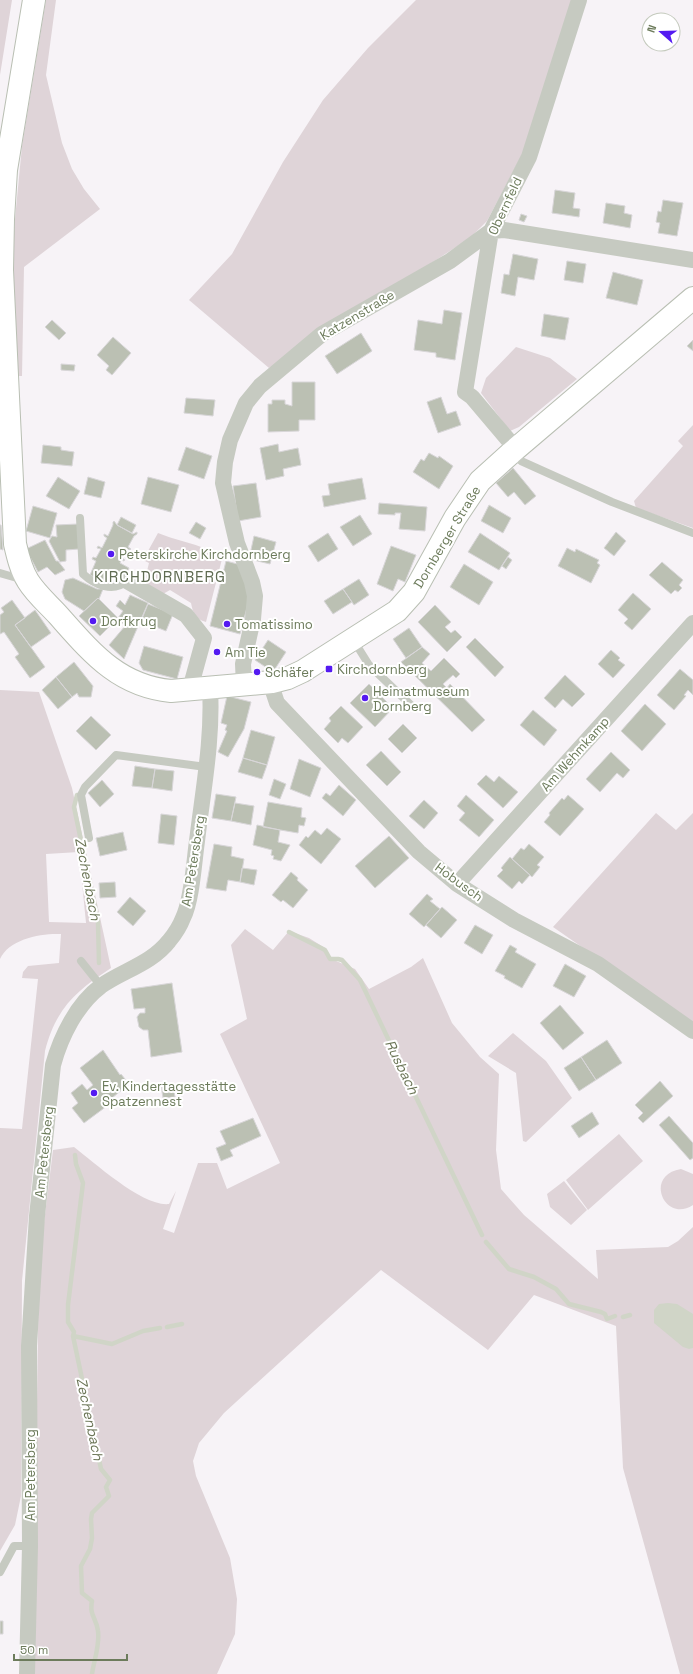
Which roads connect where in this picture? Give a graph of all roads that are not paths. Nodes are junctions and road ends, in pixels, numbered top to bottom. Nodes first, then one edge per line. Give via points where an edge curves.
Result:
1 (34, 0) edge
2 (579, 0) edge
3 (491, 231) junction
4 (693, 260) edge
5 (693, 298) edge
6 (4, 398) edge
7 (513, 451) junction
8 (80, 518) dead end
9 (693, 533) edge
10 (0, 573) edge
11 (127, 581) joint
12 (28, 582) junction
13 (693, 623) edge
14 (353, 640) junction
15 (272, 682) junction
16 (244, 685) junction
17 (200, 688) junction
18 (413, 707) dead end
19 (206, 767) junction
20 (89, 838) dead end
21 (458, 884) junction
22 (81, 961) dead end
23 (101, 986) junction
24 (693, 1031) edge
25 (30, 1546) junction
26 (0, 1572) edge
27 (27, 1674) edge

1 - 6 street, Dornberger Straße via 6,170 2,270
2 - 3 street, Obernfeld via 529,157
3 - 4 street via 504,230
3 - 7 street, Obernfeld via 465,392 472,397
3 - 16 street, Katzenstraße via 450,260 322,334 260,386 240,413 224,462 223,483 237,543 255,596 253,619 243,664
5 - 7 street, Dornberger Straße
6 - 12 street, Dornberger Straße via 15,544
7 - 9 lane via 521,461
7 - 14 street, Dornberger Straße via 472,491 406,602 397,611
8 - 11 lane via 83,574 88,579 107,587 115,588
10 - 12 lane
11 - 17 street via 186,615 204,638
12 - 17 street, Dornberger Straße via 97,658 116,672 156,690
13 - 21 street, Am Wehmkamp
14 - 15 street, Dornberger Straße via 302,671
14 - 18 lane via 370,664
15 - 16 street, Dornberger Straße
15 - 21 street, Hobusch via 272,691 277,703 420,852
16 - 17 street, Dornberger Straße
17 - 19 street, Am Petersberg via 211,717
19 - 20 lane via 116,755 85,787 81,795
19 - 23 street, Am Petersberg via 192,881 184,917 169,942 143,964
21 - 24 street, Hobusch via 514,920 598,964
22 - 23 lane
23 - 25 street, Am Petersberg via 73,1017 53,1065 32,1277 29,1346
25 - 26 lane via 14,1546
25 - 27 street, Am Petersberg

